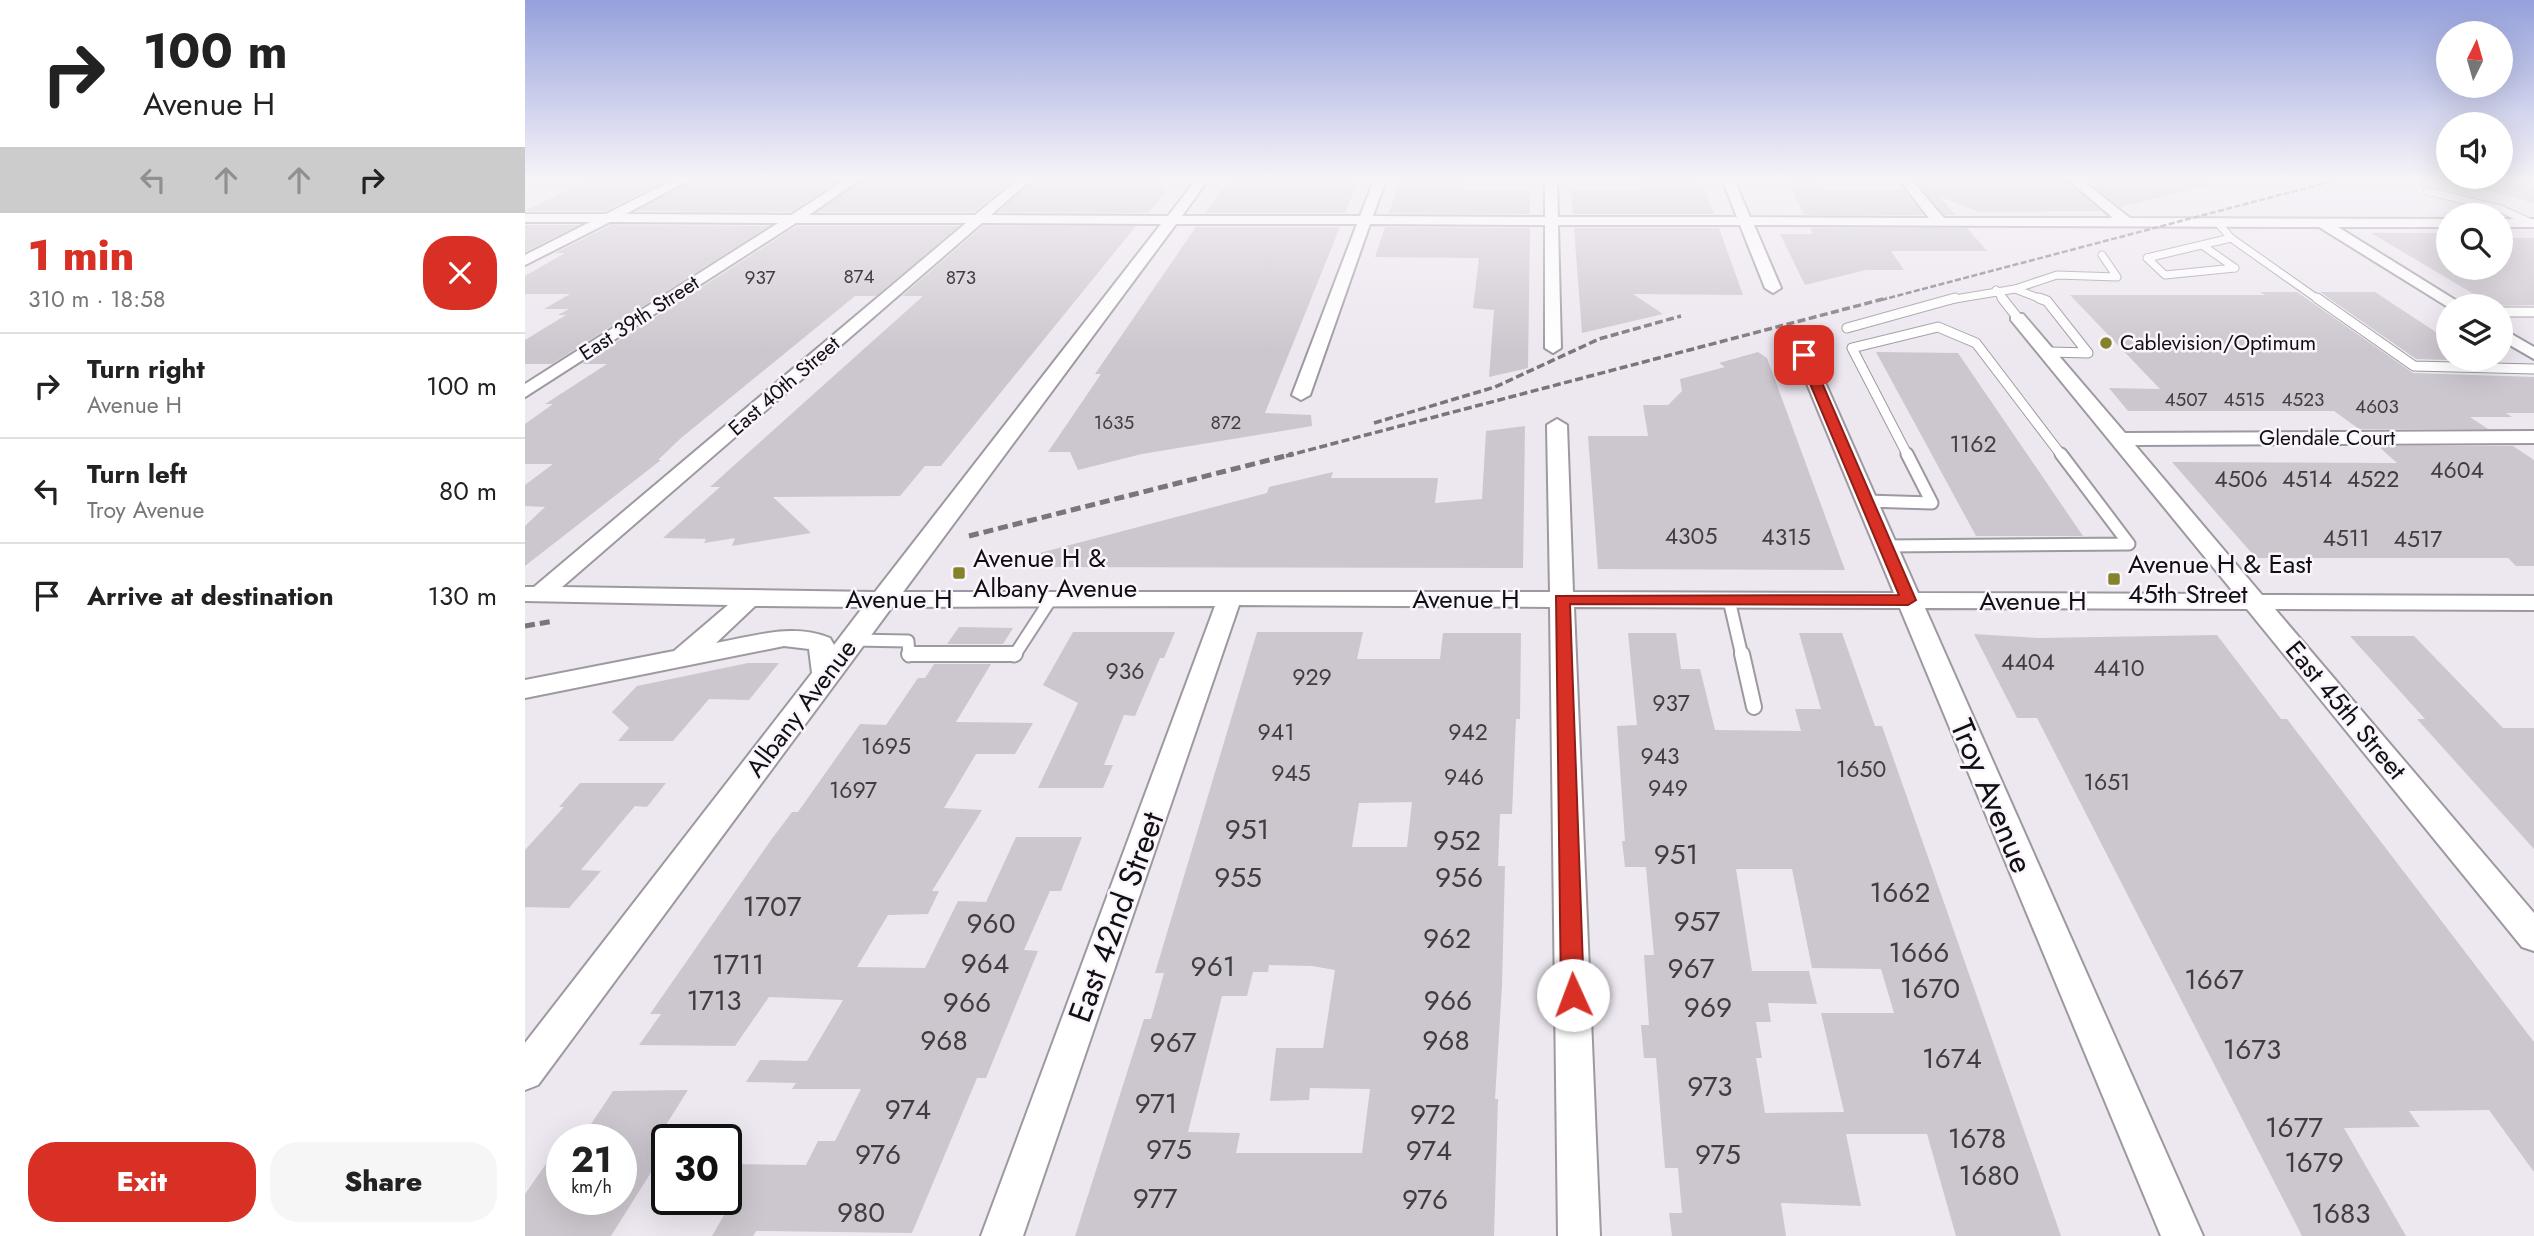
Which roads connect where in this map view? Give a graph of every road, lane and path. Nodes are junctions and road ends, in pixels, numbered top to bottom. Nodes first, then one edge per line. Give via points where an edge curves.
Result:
1 (576, 235) edge
2 (769, 235) edge
3 (961, 235) edge
4 (1161, 235) edge
5 (1360, 235) edge
6 (1552, 235) edge
7 (1752, 235) edge
8 (2228, 235) edge
9 (2342, 235) edge
10 (2231, 238) junction
11 (2201, 245) junction
12 (2181, 250) junction
13 (2102, 255) dead end
14 (2189, 257) dead end
15 (525, 261) edge
16 (2197, 264) dead end
17 (2206, 271) junction
18 (1773, 288) dead end
19 (2015, 289) junction
20 (1996, 290) junction
21 (2438, 294) edge
22 (2513, 312) edge
23 (2534, 312) edge
24 (2017, 317) joint
25 (1847, 328) dead end
26 (2513, 341) edge
27 (1553, 348) dead end
28 (2049, 352) junction
29 (2534, 354) edge
30 (1804, 355) dead end
31 (2534, 369) edge
32 (525, 392) edge
33 (1301, 395) dead end
34 (1557, 425) dead end
35 (2534, 437) edge
36 (2119, 439) junction
37 (1866, 501) junction
38 (1885, 546) junction
39 (533, 594) edge
40 (1230, 598) junction
41 (748, 599) junction
42 (885, 599) junction
43 (1051, 599) junction
44 (1562, 600) junction
45 (1729, 600) junction
46 (1908, 600) junction
47 (2257, 603) junction
48 (2534, 603) edge
49 (853, 640) junction
50 (679, 659) junction
51 (826, 676) junction
52 (525, 689) edge
53 (1754, 707) dead end
54 (2534, 937) edge
55 (525, 1072) edge
56 (1002, 1236) edge
57 (1579, 1236) edge
58 (2182, 1236) edge

1 - 15 street
2 - 32 street, East 39th Street
3 - 39 street, East 40th Street
4 - 42 street, Albany Avenue
5 - 33 street
6 - 27 street
7 - 18 street
8 - 10 lane
9 - 21 street
10 - 11 lane
10 - 31 lane via 2414,366
11 - 12 lane
11 - 17 lane via 2235,268
12 - 14 lane
12 - 17 lane via 2147,258 2165,275
13 - 19 lane via 2117,277 2057,275
16 - 17 lane
19 - 20 lane
19 - 28 lane via 2047,301 2088,353
20 - 24 lane, East 45th Street
20 - 25 lane
22 - 23 lane
24 - 28 street, East 45th Street
26 - 29 street
28 - 36 street, East 45th Street
30 - 37 street, Troy Avenue
34 - 44 street
35 - 36 street, Glendale Court
36 - 47 street, East 45th Street
37 - 38 street, Troy Avenue
37 - 38 lane via 1932,503 1852,348 1938,327 1976,343 2129,544
38 - 46 street, Troy Avenue
39 - 41 street, Avenue H
40 - 43 street, Avenue H
40 - 44 street, Avenue H
40 - 56 street, East 42nd Street
41 - 42 street, Avenue H
41 - 50 street
42 - 43 street, Avenue H
42 - 49 street, Albany Avenue
43 - 49 lane via 1014,656 909,656 908,641
44 - 45 street, Avenue H
44 - 57 street
45 - 46 street, Avenue H
45 - 53 lane
46 - 47 street, Avenue H
46 - 58 street, Troy Avenue
47 - 48 street, Avenue H
47 - 54 street, East 45th Street
49 - 51 street, Albany Avenue
50 - 51 street via 784,638 806,638 821,644
50 - 52 street
51 - 55 street, Albany Avenue

